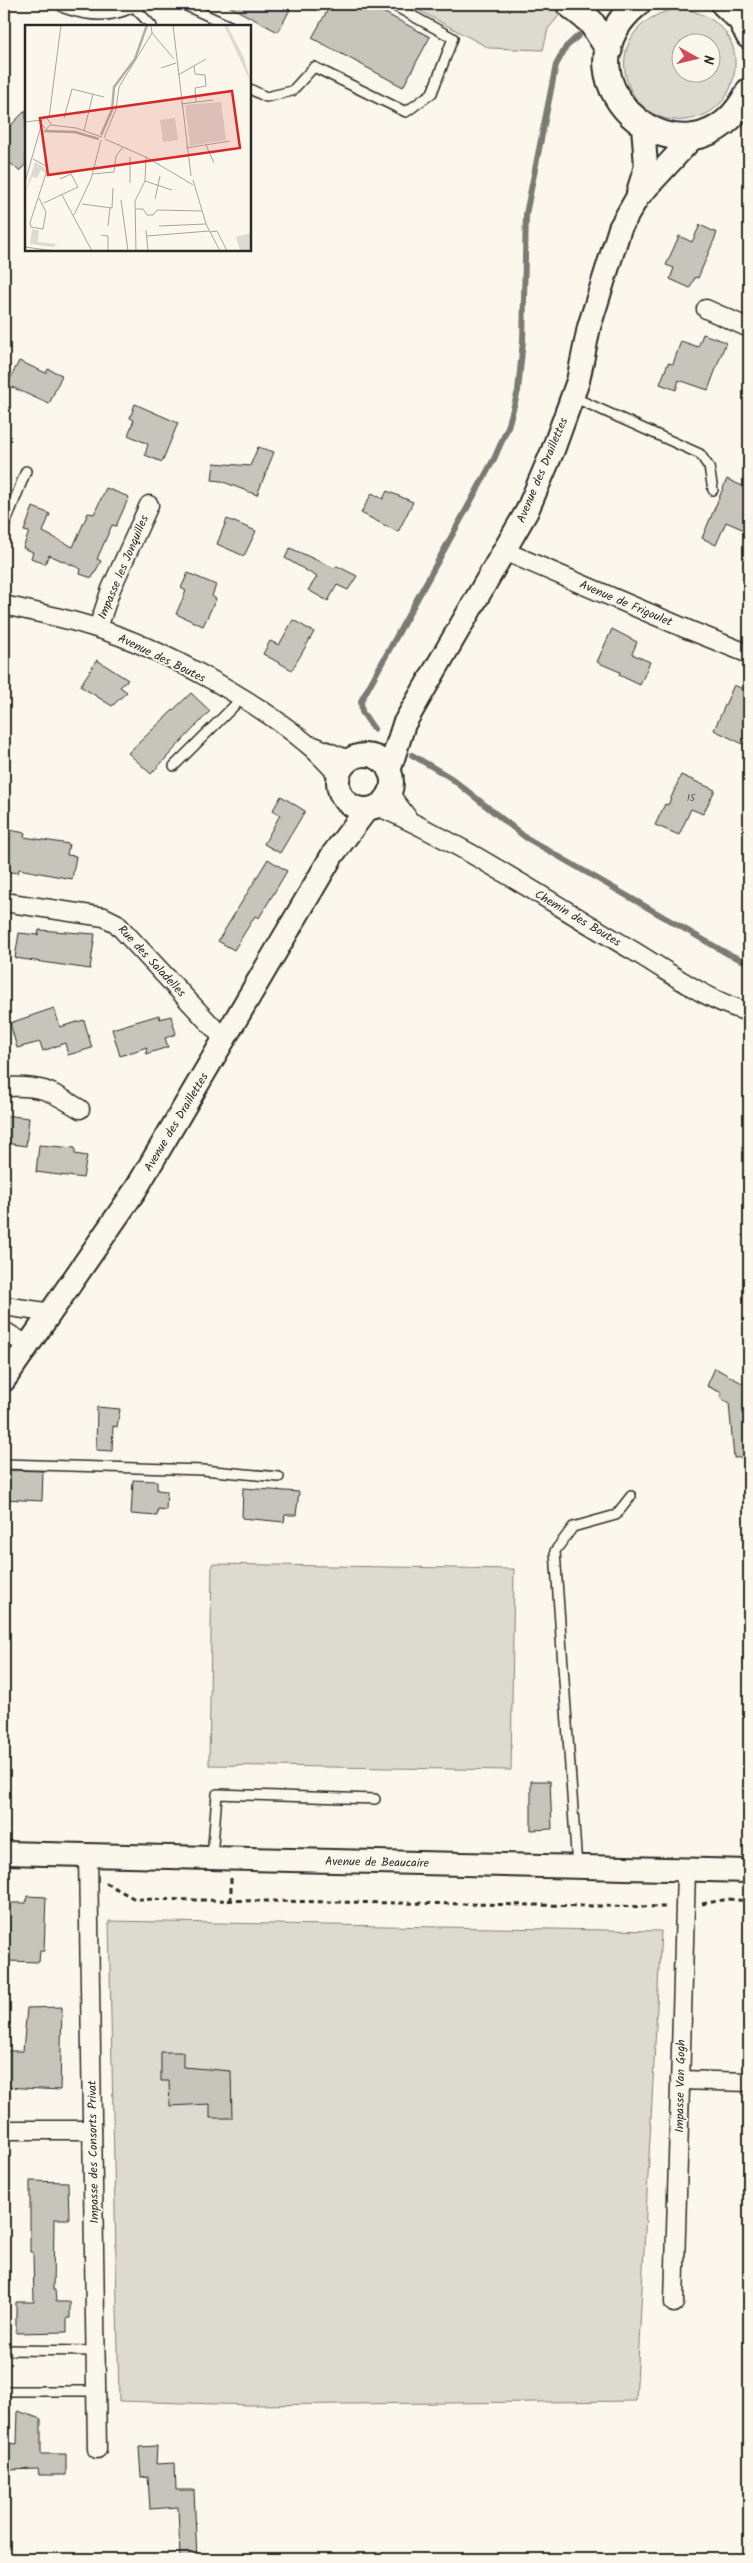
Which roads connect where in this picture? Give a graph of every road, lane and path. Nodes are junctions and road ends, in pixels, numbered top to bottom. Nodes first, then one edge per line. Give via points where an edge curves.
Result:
1 (66, 4) edge
2 (130, 4) edge
3 (182, 4) edge
4 (391, 4) edge
5 (570, 4) edge
6 (637, 4) edge
7 (728, 5) edge
8 (151, 25) edge
9 (228, 25) edge
10 (749, 36) edge
11 (609, 50) junction
12 (251, 90) edge
13 (749, 91) edge
14 (742, 113) edge
15 (643, 126) junction
16 (695, 136) junction
17 (636, 198) junction
18 (706, 309) dead end
19 (749, 328) edge
20 (573, 397) junction
21 (26, 472) dead end
22 (713, 490) dead end
23 (149, 505) dead end
24 (4, 526) edge
25 (504, 551) junction
26 (4, 605) edge
27 (98, 628) junction
28 (749, 654) edge
29 (242, 698) junction
30 (404, 724) junction
31 (371, 756) junction
32 (174, 766) dead end
33 (344, 768) junction
34 (389, 771) junction
35 (370, 803) junction
36 (4, 902) edge
37 (749, 1012) edge
38 (225, 1040) junction
39 (4, 1087) edge
40 (80, 1109) dead end
41 (4, 1306) edge
42 (52, 1313) junction
43 (4, 1331) edge
44 (29, 1346) junction
45 (4, 1380) edge
46 (4, 1464) edge
47 (279, 1477) dead end
48 (631, 1496) dead end
49 (374, 1799) dead end
50 (4, 1853) edge
51 (212, 1858) junction
52 (88, 1864) junction
53 (577, 1867) junction
54 (686, 1870) junction
55 (749, 1871) edge
56 (749, 1901) edge
57 (685, 1907) junction
58 (680, 2080) junction
59 (749, 2082) edge
60 (4, 2130) edge
61 (92, 2130) junction
62 (674, 2303) dead end
63 (4, 2350) edge
64 (96, 2351) junction
65 (4, 2391) edge
66 (96, 2391) junction
67 (97, 2449) dead end

1 - 2 street via 100,11
2 - 8 lane
3 - 9 lane
4 - 12 lane via 453,38 432,93 406,112 314,67 292,91 266,98
5 - 11 main road via 591,22
6 - 11 main road via 623,17
7 - 10 main road
11 - 15 main road via 608,72 614,94 626,112
13 - 14 main road
14 - 16 main road
15 - 16 main road via 660,134
15 - 17 street, Avenue des Draillettes via 646,166
16 - 17 street, Avenue des Draillettes
17 - 20 street, Avenue des Draillettes via 608,261
18 - 19 street
20 - 22 lane via 700,454 709,467
20 - 25 street, Avenue des Draillettes via 527,511
21 - 24 lane
23 - 27 street, Impasse les Jonquilles
25 - 28 street, Avenue de Frigoulet
25 - 30 street, Avenue des Draillettes
26 - 27 street, Avenue des Boutes
27 - 29 street, Avenue des Boutes via 148,649
29 - 32 lane
29 - 33 street, Avenue des Boutes
30 - 31 street, Avenue des Draillettes
30 - 34 street, Avenue des Draillettes
31 - 33 street via 356,757
31 - 34 street via 385,764
33 - 35 street via 339,790
34 - 35 street via 391,786
35 - 37 street, Chemin des Boutes via 409,820 684,981 730,1006
35 - 38 street, Avenue des Draillettes via 333,854
36 - 38 street, Rue des Saladelles via 104,917 116,923
38 - 42 street, Avenue des Draillettes via 136,1189
39 - 40 street via 40,1088
41 - 42 street
42 - 44 street, Avenue des Draillettes
43 - 44 street
44 - 45 street, Avenue des Draillettes
46 - 47 lane via 203,1470
48 - 53 lane via 616,1516 573,1527 555,1551
49 - 51 lane via 217,1794
50 - 52 street, Avenue de Beaucaire
51 - 52 street, Avenue de Beaucaire
51 - 53 street, Avenue de Beaucaire
52 - 57 path via 135,1899
52 - 61 street, Impasse des Consorts Privat
53 - 54 street, Avenue de Beaucaire
54 - 55 street, Avenue de Beaucaire
54 - 57 street, Impasse Van Gogh
56 - 57 path via 728,1899
57 - 58 street, Impasse Van Gogh
58 - 59 street
58 - 62 street, Impasse Van Gogh
60 - 61 street
61 - 64 street, Impasse des Consorts Privat
63 - 64 lane
64 - 66 street, Impasse des Consorts Privat
65 - 66 lane
66 - 67 street, Impasse des Consorts Privat

